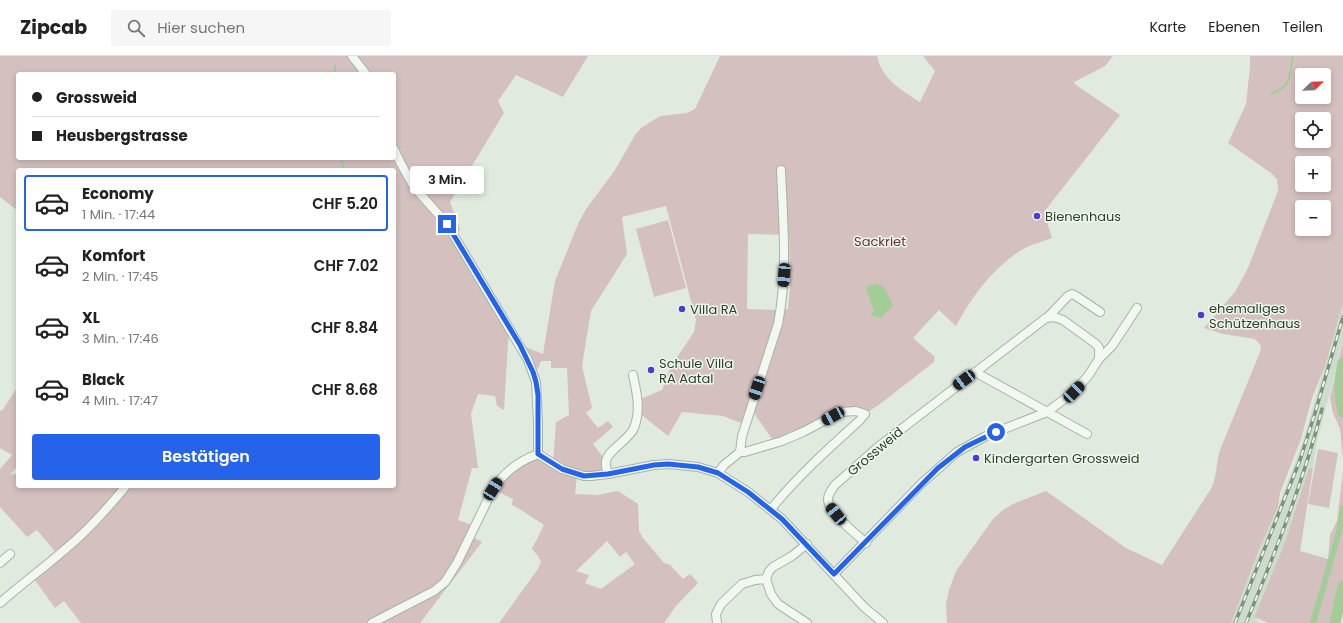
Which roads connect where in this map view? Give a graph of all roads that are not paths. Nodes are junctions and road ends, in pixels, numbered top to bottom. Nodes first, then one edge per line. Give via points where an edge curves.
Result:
1 (352, 56) edge
2 (364, 72) edge
3 (396, 153) edge
4 (781, 170) dead end
5 (1137, 308) dead end
6 (1100, 312) dead end
7 (1046, 318) junction
8 (1099, 360) junction
9 (975, 372) junction
10 (632, 375) dead end
11 (1047, 412) junction
12 (1087, 434) dead end
13 (740, 452) junction
14 (538, 454) junction
15 (718, 473) junction
16 (608, 474) junction
17 (124, 488) edge
18 (771, 509) junction
19 (866, 543) junction
20 (806, 544) junction
21 (10, 554) dead end
22 (0, 563) edge
23 (834, 574) junction
24 (766, 579) junction
25 (0, 604) edge
26 (372, 623) edge
27 (717, 623) edge
28 (807, 623) edge
29 (883, 623) edge

1 - 2 street
3 - 14 street via 414,187 447,224 528,360 538,395
4 - 13 street via 784,275 781,309 742,436
5 - 8 street via 1112,346
6 - 7 street, Grossweid via 1072,294
7 - 8 street via 1058,318 1092,340 1099,348
7 - 9 street, Grossweid
8 - 11 street via 1081,385
9 - 11 street
9 - 19 street, Grossweid via 878,447 830,492 829,506
10 - 16 street via 638,412 628,437 606,461
11 - 12 street
11 - 19 street via 986,436 957,452 922,483
13 - 15 street
13 - 18 street via 782,441 842,412 856,411 865,414 782,494
14 - 16 street via 562,469 577,474
14 - 26 street via 512,467 498,481 445,582 434,591
15 - 16 street via 698,467 668,464
15 - 18 street
17 - 25 street via 91,526
18 - 20 street
19 - 23 street
20 - 23 street
20 - 24 street via 773,567
21 - 22 street
23 - 29 street via 864,607
24 - 27 street via 742,584 721,604 716,614
24 - 28 street via 778,604

